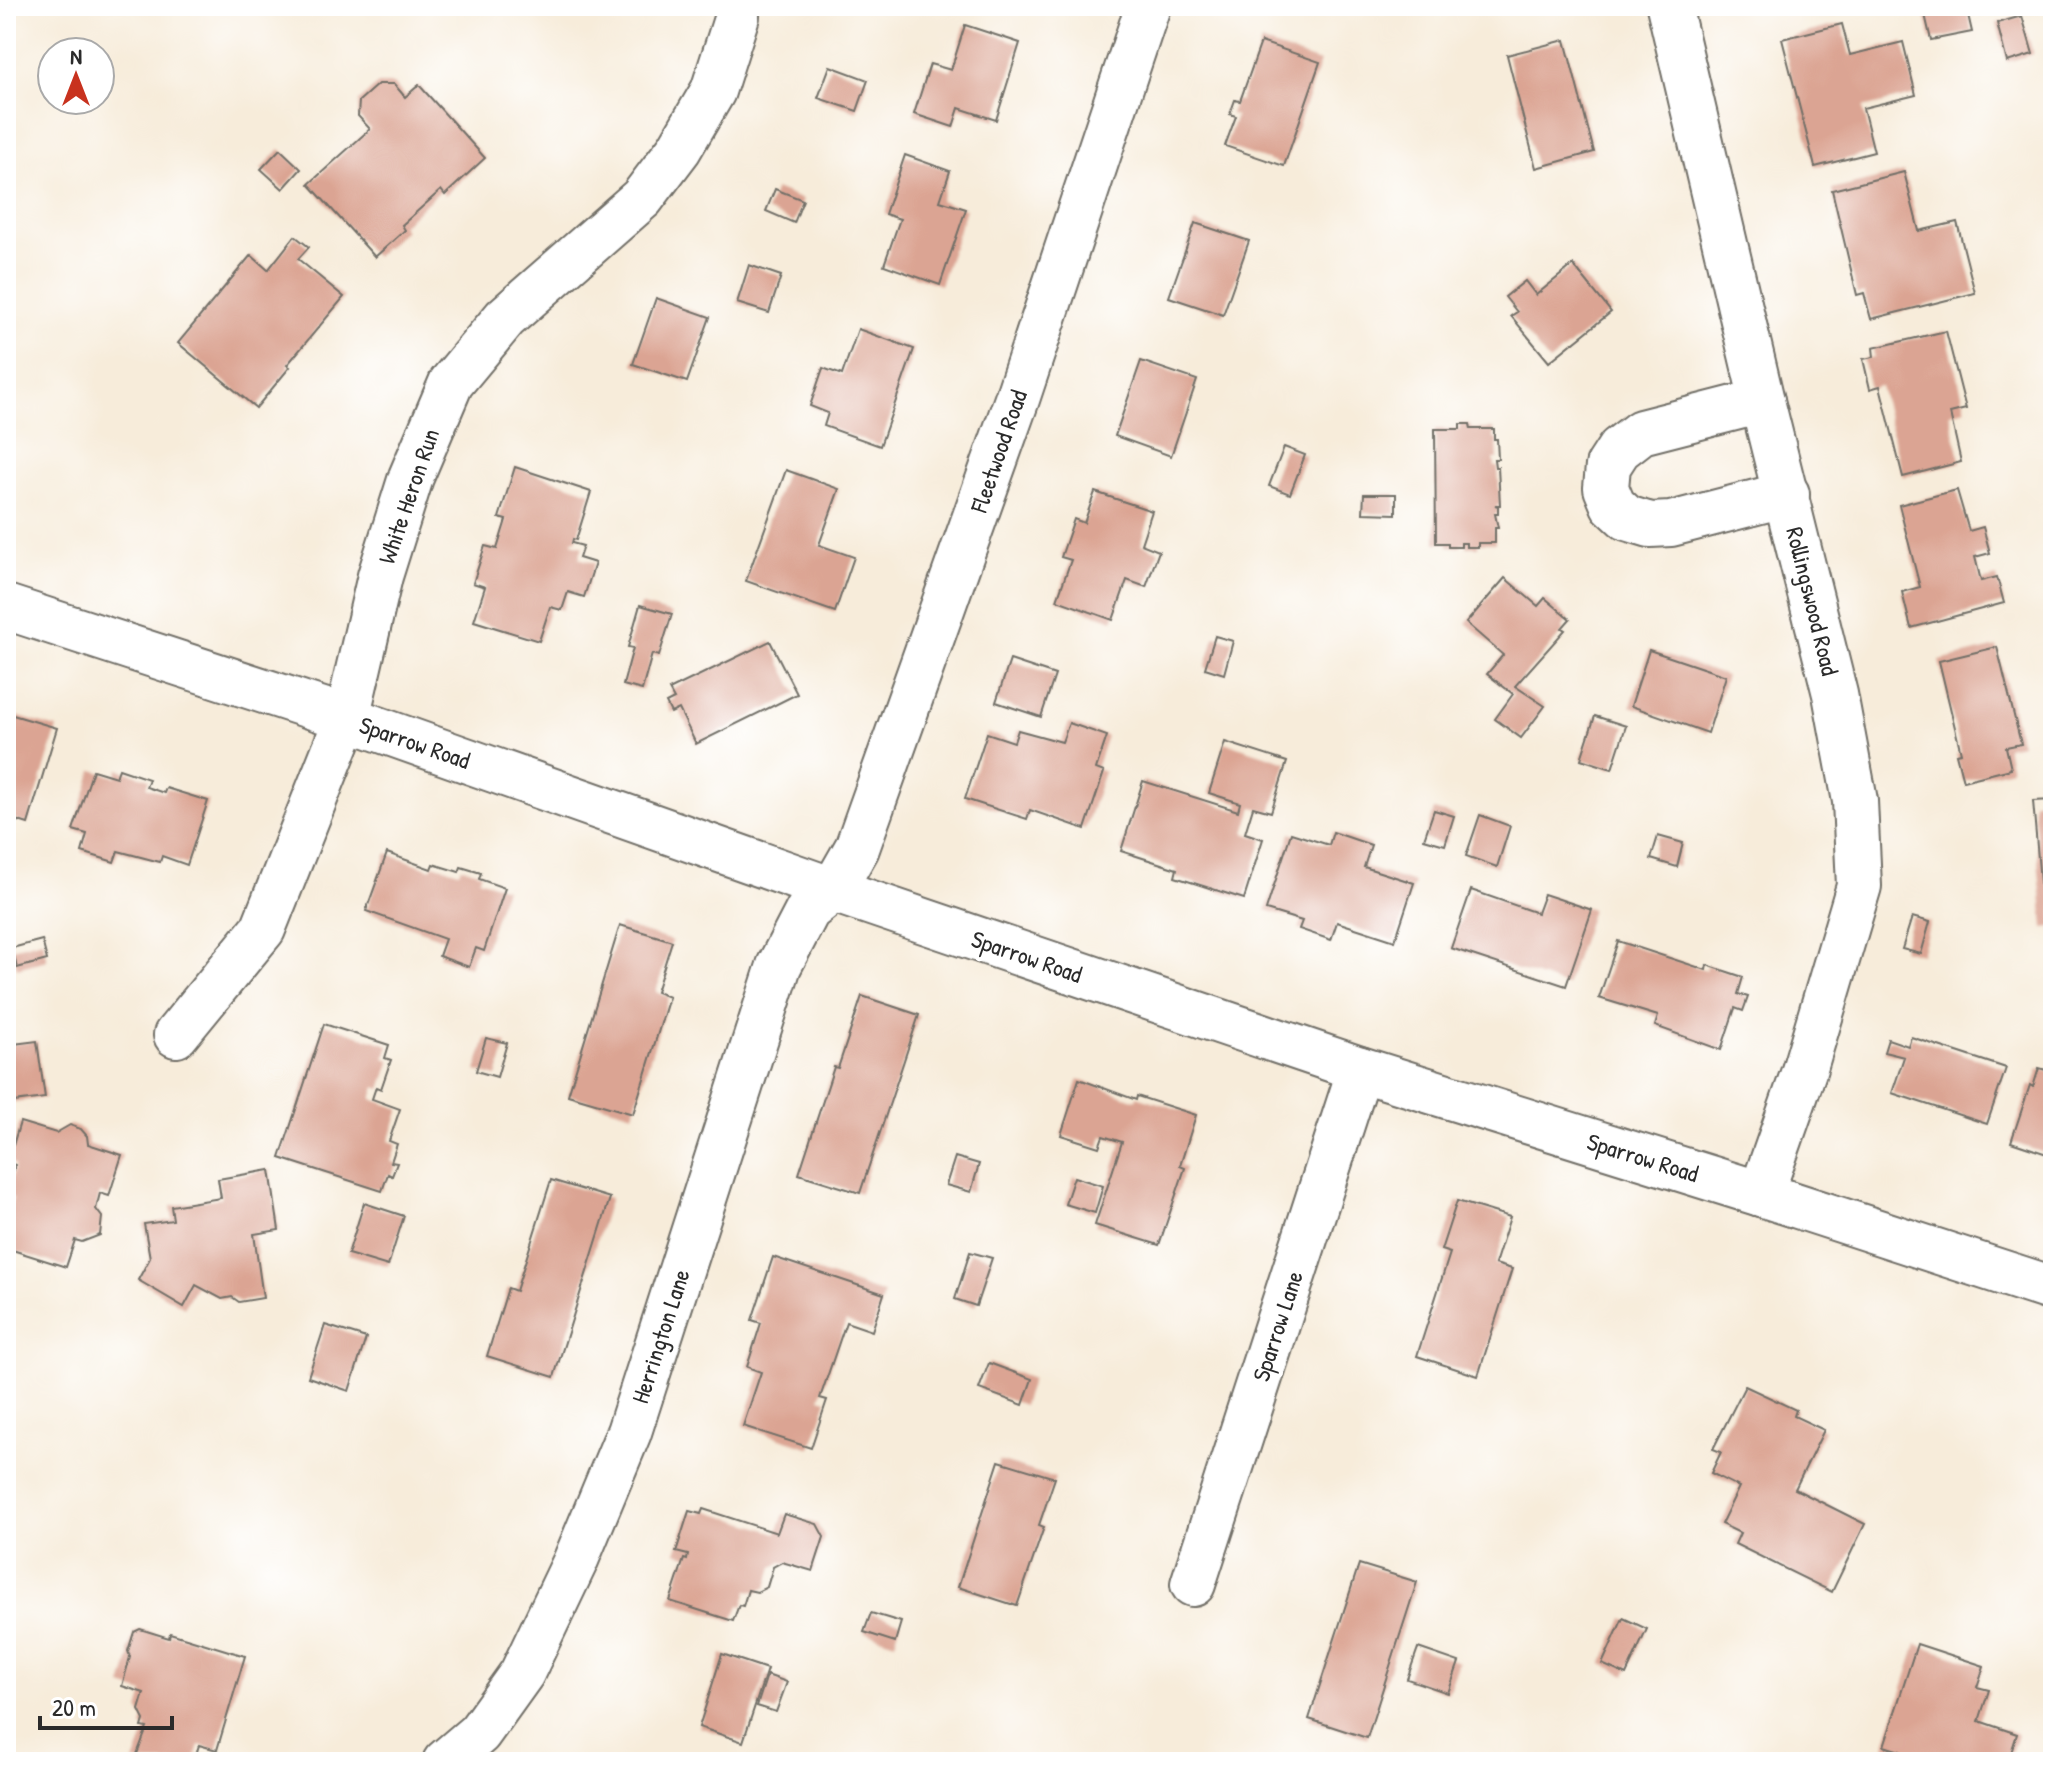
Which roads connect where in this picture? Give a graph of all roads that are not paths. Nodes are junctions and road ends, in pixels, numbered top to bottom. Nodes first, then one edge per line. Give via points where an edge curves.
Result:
1 (1148, 6) edge
2 (1669, 6) edge
3 (737, 16) dead end
4 (1762, 401) junction
5 (1787, 494) junction
6 (6, 607) edge
7 (347, 718) junction
8 (833, 890) junction
9 (176, 1035) dead end
10 (1360, 1069) junction
11 (1761, 1194) junction
12 (2053, 1289) edge
13 (1193, 1584) dead end
14 (445, 1762) edge

1 - 8 street, Fleetwood Road via 1017,399 868,818
2 - 4 street, Rollingswood Road
3 - 7 street, White Heron Run via 713,91 642,198 505,318 451,383 411,477 380,576
4 - 5 street, Rollingswood Road
4 - 5 street via 1641,432 1608,466 1606,488 1613,505 1627,518 1650,525
5 - 11 street, Rollingswood Road via 1855,801 1859,886
6 - 7 street, Sparrow Road
7 - 8 street, Sparrow Road
7 - 9 street, White Heron Run via 263,929
8 - 10 street, Sparrow Road
8 - 14 street, Herrington Lane via 808,910 779,966 629,1432 575,1562 522,1673 479,1733
10 - 11 street, Sparrow Road
10 - 13 street, Sparrow Lane
11 - 12 street, Sparrow Road

